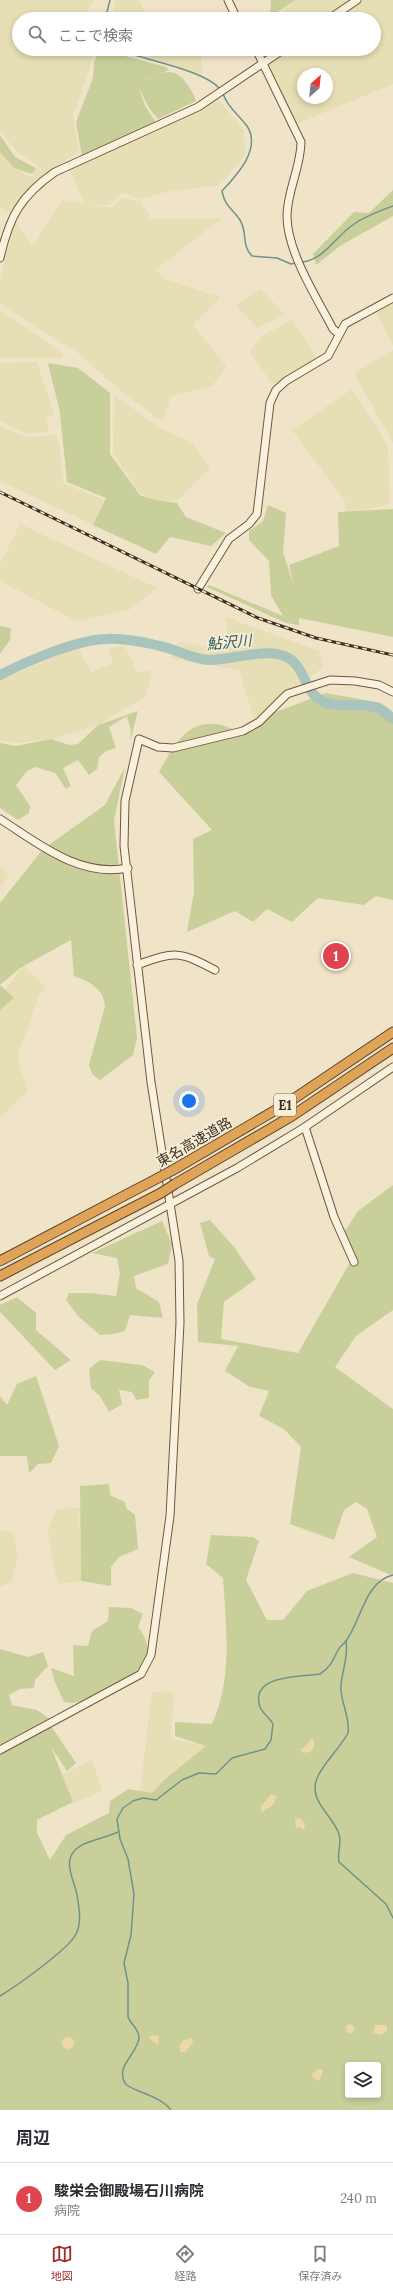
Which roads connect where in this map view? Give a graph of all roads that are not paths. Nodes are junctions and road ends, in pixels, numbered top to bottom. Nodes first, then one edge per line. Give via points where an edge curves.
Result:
1 (228, 0) edge
2 (357, 0) edge
3 (234, 12) edge
4 (339, 12) edge
5 (260, 56) edge
6 (274, 56) edge
7 (263, 63) junction
8 (0, 258) edge
9 (393, 298) edge
10 (339, 334) junction
11 (198, 589) dead end
12 (393, 692) edge
13 (0, 819) edge
14 (128, 868) junction
15 (137, 965) junction
16 (215, 970) dead end
17 (393, 1032) edge
18 (393, 1048) edge
19 (393, 1067) edge
20 (304, 1127) junction
21 (170, 1206) junction
22 (0, 1261) edge
23 (354, 1262) dead end
24 (0, 1276) edge
25 (0, 1296) edge
26 (0, 1750) edge

1 - 3 street
2 - 4 street
5 - 7 street
6 - 7 street
7 - 8 street via 198,107 55,172 43,180 21,203 12,218
7 - 10 street via 301,142 301,156 288,200 287,218 298,259 333,329
9 - 10 street via 345,324
10 - 11 street via 328,356 286,381 276,390 270,403 257,514 249,524 229,539
12 - 14 street via 379,685 330,680 287,694 259,722 243,731 173,748 158,747 139,739 123,821
13 - 14 street via 65,860 108,870
14 - 15 street
15 - 16 street via 163,956 180,954
15 - 21 street via 151,1082
17 - 22 highway, 東名高速道路 / E1, bridge via 286,1104 173,1170
18 - 24 highway, 東名高速道路 / E1, bridge via 292,1116 175,1184
19 - 20 street
20 - 21 street
20 - 23 street via 334,1217
21 - 25 street
21 - 26 street via 178,1261 180,1323 170,1516 151,1655 141,1674

